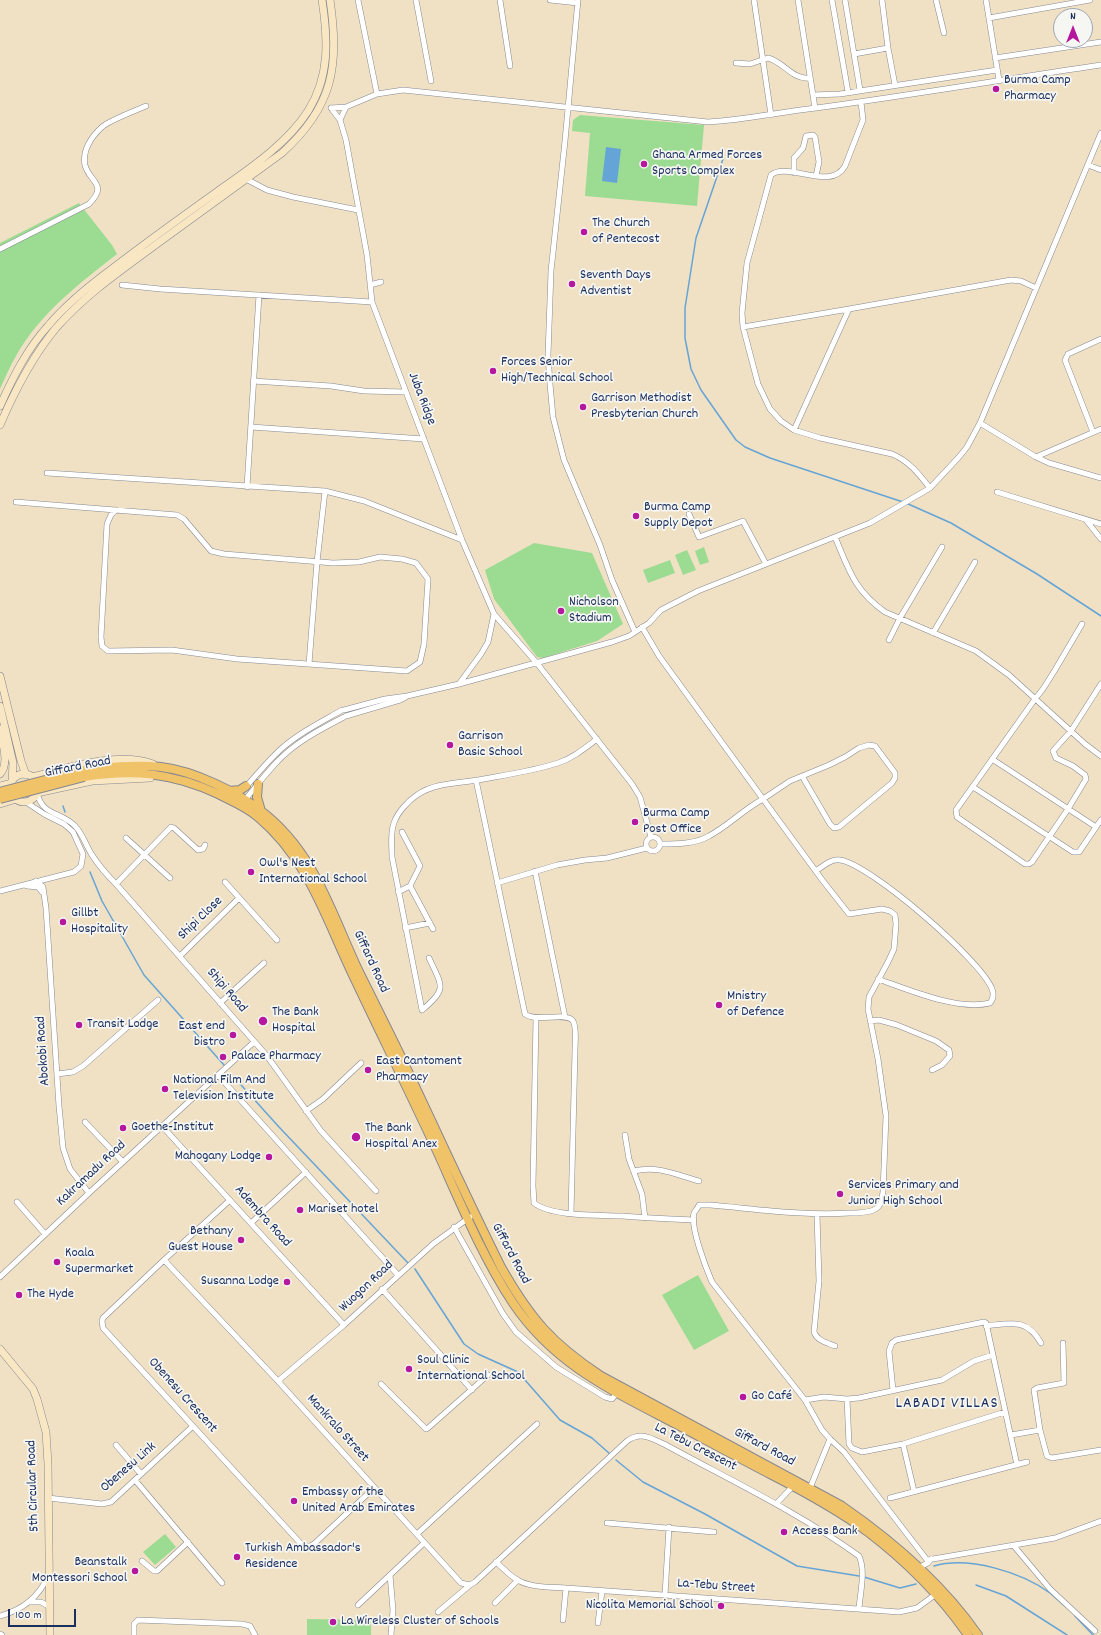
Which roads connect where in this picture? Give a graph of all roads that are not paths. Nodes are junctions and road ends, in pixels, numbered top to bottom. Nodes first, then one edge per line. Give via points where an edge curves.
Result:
1 (322, 0) edge
2 (330, 0) edge
3 (358, 0) edge
4 (416, 0) edge
5 (500, 0) edge
6 (550, 0) edge
7 (754, 0) edge
8 (798, 0) edge
9 (832, 0) edge
10 (845, 0) edge
11 (882, 0) edge
12 (936, 0) edge
13 (986, 0) edge
14 (1090, 0) edge
15 (578, 2) edge
16 (989, 18) junction
17 (944, 32) dead end
18 (1101, 42) edge
19 (888, 48) junction
20 (854, 54) junction
21 (995, 58) junction
22 (763, 59) junction
23 (736, 63) dead end
24 (1101, 65) edge
25 (510, 66) dead end
26 (997, 70) junction
27 (810, 78) junction
28 (998, 80) junction
29 (431, 81) dead end
30 (895, 85) junction
31 (860, 90) junction
32 (848, 92) junction
33 (377, 94) junction
34 (813, 95) junction
35 (861, 102) junction
36 (146, 106) dead end
37 (346, 107) junction
38 (568, 108) junction
39 (814, 108) junction
40 (771, 115) junction
41 (340, 120) junction
42 (1101, 133) edge
43 (1088, 165) junction
44 (1101, 170) edge
45 (794, 173) junction
46 (816, 176) junction
47 (246, 179) junction
48 (358, 210) junction
49 (0, 249) edge
50 (380, 282) dead end
51 (122, 285) dead end
52 (370, 285) junction
53 (1036, 288) junction
54 (259, 295) junction
55 (372, 302) junction
56 (849, 309) junction
57 (743, 326) junction
58 (1101, 339) edge
59 (253, 381) junction
60 (406, 392) junction
61 (0, 406) edge
62 (980, 423) junction
63 (0, 425) edge
64 (251, 426) junction
65 (1101, 429) edge
66 (794, 430) junction
67 (1093, 432) junction
68 (424, 439) junction
69 (1036, 457) junction
70 (47, 474) dead end
71 (1101, 478) edge
72 (247, 487) junction
73 (930, 488) junction
74 (325, 491) junction
75 (997, 492) dead end
76 (16, 502) dead end
77 (116, 510) junction
78 (689, 514) dead end
79 (1085, 519) junction
80 (1101, 525) edge
81 (1096, 532) junction
82 (835, 537) junction
83 (1101, 539) edge
84 (462, 540) junction
85 (942, 547) dead end
86 (317, 562) junction
87 (975, 562) dead end
88 (766, 564) junction
89 (494, 614) junction
90 (900, 618) junction
91 (1082, 624) dead end
92 (642, 627) junction
93 (635, 632) junction
94 (932, 633) junction
95 (889, 640) dead end
96 (536, 662) junction
97 (309, 664) junction
98 (0, 676) edge
99 (458, 684) junction
100 (1101, 684) edge
101 (407, 696) junction
102 (1034, 698) junction
103 (0, 707) edge
104 (0, 729) edge
105 (1071, 731) junction
106 (597, 739) junction
107 (1100, 753) edge
108 (992, 759) junction
109 (162, 771) junction
110 (0, 774) edge
111 (84, 774) junction
112 (29, 776) junction
113 (802, 776) junction
114 (476, 780) junction
115 (12, 783) junction
116 (258, 784) junction
117 (0, 786) edge
118 (246, 786) junction
119 (973, 787) junction
120 (229, 791) junction
121 (0, 792) edge
122 (38, 793) junction
123 (0, 799) edge
124 (16, 799) junction
125 (763, 799) junction
126 (239, 801) junction
127 (26, 802) junction
128 (0, 804) edge
129 (1068, 809) junction
130 (261, 811) junction
131 (1101, 820) edge
132 (1096, 827) junction
133 (402, 832) dead end
134 (651, 837) junction
135 (1049, 837) junction
136 (126, 838) dead end
137 (660, 844) junction
138 (205, 845) dead end
139 (646, 848) junction
140 (144, 855) junction
141 (535, 871) junction
142 (816, 871) junction
143 (170, 878) dead end
144 (33, 882) junction
145 (225, 882) dead end
146 (497, 883) junction
147 (116, 884) junction
148 (20, 886) junction
149 (410, 886) junction
150 (0, 891) edge
151 (398, 892) junction
152 (239, 898) junction
153 (44, 899) junction
154 (430, 923) junction
155 (406, 928) junction
156 (433, 928) dead end
157 (277, 940) dead end
158 (180, 956) junction
159 (429, 958) dead end
160 (264, 963) dead end
161 (878, 979) junction
162 (158, 1000) dead end
163 (220, 1003) junction
164 (565, 1017) junction
165 (536, 1018) junction
166 (870, 1021) junction
167 (254, 1042) junction
168 (361, 1063) dead end
169 (932, 1070) dead end
170 (57, 1074) junction
171 (218, 1075) junction
172 (306, 1111) junction
173 (85, 1122) dead end
174 (162, 1126) junction
175 (625, 1136) dead end
176 (123, 1162) junction
177 (634, 1171) junction
178 (306, 1172) junction
179 (699, 1181) dead end
180 (376, 1191) dead end
181 (89, 1193) junction
182 (230, 1200) junction
183 (17, 1202) dead end
184 (571, 1214) junction
185 (817, 1214) junction
186 (471, 1216) junction
187 (645, 1218) junction
188 (694, 1220) junction
189 (251, 1223) junction
190 (454, 1227) junction
191 (45, 1234) junction
192 (164, 1260) junction
193 (398, 1275) junction
194 (0, 1277) edge
195 (382, 1290) junction
196 (344, 1325) junction
197 (986, 1326) junction
198 (1041, 1343) dead end
199 (1063, 1343) dead end
200 (835, 1346) dead end
201 (0, 1349) edge
202 (993, 1355) junction
203 (488, 1375) dead end
204 (278, 1381) junction
205 (382, 1384) dead end
206 (472, 1390) junction
207 (893, 1390) junction
208 (617, 1393) junction
209 (847, 1399) junction
210 (804, 1400) junction
211 (1005, 1412) junction
212 (537, 1424) dead end
213 (193, 1426) junction
214 (1040, 1430) junction
215 (1011, 1435) junction
216 (830, 1439) junction
217 (903, 1444) junction
218 (116, 1445) dead end
219 (1101, 1450) edge
220 (1027, 1462) dead end
221 (1017, 1465) junction
222 (141, 1474) junction
223 (135, 1480) junction
224 (793, 1486) junction
225 (374, 1488) junction
226 (810, 1488) junction
227 (914, 1491) junction
228 (48, 1498) junction
229 (890, 1498) dead end
230 (776, 1504) junction
231 (1101, 1521) edge
232 (607, 1523) dead end
233 (669, 1527) junction
234 (714, 1532) dead end
235 (417, 1534) junction
236 (188, 1542) junction
237 (424, 1543) junction
238 (1014, 1546) junction
239 (931, 1559) junction
240 (142, 1561) dead end
241 (496, 1562) junction
242 (920, 1567) junction
243 (50, 1573) junction
244 (390, 1575) junction
245 (518, 1580) junction
246 (222, 1582) dead end
247 (470, 1584) junction
248 (566, 1588) junction
249 (602, 1591) junction
250 (936, 1594) junction
251 (665, 1595) junction
252 (29, 1602) junction
253 (495, 1603) dead end
254 (358, 1605) dead end
255 (50, 1606) junction
256 (859, 1609) junction
257 (438, 1612) dead end
258 (0, 1616) edge
259 (564, 1620) dead end
260 (598, 1622) dead end
261 (1095, 1631) dead end
262 (50, 1635) edge
263 (134, 1635) edge
264 (255, 1635) edge
265 (391, 1635) edge
266 (968, 1635) edge
267 (978, 1635) edge

1 - 61 main road via 326,29 326,65 312,104 297,126 236,178 160,232 64,308 24,359
2 - 47 main road via 335,43 327,91 308,126 298,138
3 - 33 street
4 - 29 street
5 - 25 street
6 - 15 street
7 - 22 street
8 - 27 street
9 - 32 street
10 - 20 street
11 - 19 street
12 - 17 street
13 - 16 street
14 - 16 street
15 - 38 street
16 - 21 street
18 - 21 street
19 - 20 street
19 - 30 street
20 - 31 street
21 - 26 street
22 - 23 street via 750,64
22 - 27 street via 773,59 801,78
22 - 40 street
24 - 28 street
26 - 28 street
26 - 30 street
27 - 34 street
28 - 35 street
30 - 31 street
31 - 32 street
32 - 34 street
33 - 37 street
33 - 38 street via 414,91
34 - 39 street
35 - 39 street
35 - 46 street via 863,120 842,172 833,177
36 - 49 street via 102,126 86,146 85,165 98,187 97,197 89,204
37 - 41 street
37 - 41 street, Juba Ridge via 330,108
38 - 40 street via 708,122
38 - 93 street via 550,300 548,355 553,417 564,460
39 - 40 street
41 - 48 street, Juba Ridge
42 - 43 street
43 - 44 street
43 - 53 street
45 - 46 street
45 - 46 street via 794,158 803,148 806,136 813,135 819,158
45 - 57 street via 774,172 769,179 747,263
47 - 48 street via 273,192
47 - 63 main road via 129,264 68,316 37,354 16,388
48 - 52 street, Juba Ridge
50 - 52 street
51 - 54 street
52 - 55 street, Juba Ridge
53 - 56 street via 1021,281 1011,280
53 - 62 street
54 - 55 street
54 - 59 street
55 - 60 street, Juba Ridge
56 - 57 street
56 - 66 street
57 - 66 street via 754,373 764,398 781,421
58 - 67 street via 1068,354 1065,360
59 - 60 street via 331,386 364,391
59 - 64 street
60 - 68 street, Juba Ridge
62 - 69 street
62 - 73 street via 967,447
64 - 68 street
64 - 72 street
65 - 67 street
66 - 73 street via 902,458
67 - 69 street
68 - 84 street, Juba Ridge
69 - 71 street
70 - 72 street
72 - 74 street
73 - 82 street via 870,523
74 - 84 street via 364,501
74 - 86 street
75 - 79 street
76 - 77 street
77 - 86 street via 177,515 184,519 211,550 217,552
77 - 97 street via 107,524 101,636 102,646 106,650 172,650 237,660
78 - 88 street via 699,537 743,522
79 - 80 street
79 - 81 street
80 - 81 street
81 - 83 street
82 - 88 street
82 - 90 street via 863,594 885,612
84 - 89 street, Juba Ridge
85 - 90 street
86 - 97 street
86 - 97 street via 359,562 380,557 416,563 428,579 424,644 420,662 407,671
87 - 94 street
88 - 92 street via 676,601
89 - 96 street, Juba Ridge
89 - 99 street via 488,642
90 - 94 street
90 - 95 street
91 - 102 street via 1043,689
92 - 93 street
92 - 125 street via 659,656
93 - 96 street via 612,642
94 - 102 street via 976,651 1004,671
96 - 99 street
96 - 106 street, Juba Ridge
98 - 112 main road via 21,761
99 - 101 street
100 - 105 street
101 - 116 street via 345,717 310,736 275,763
101 - 118 street via 343,710 316,724 282,748
102 - 105 street
102 - 108 street
103 - 115 main road via 13,764
104 - 110 main road via 5,760
105 - 107 street
105 - 129 street via 1053,752 1056,758 1085,775 1084,782
106 - 114 street via 572,757 559,762
106 - 134 street, Juba Ridge via 640,797
108 - 119 street
108 - 129 street
109 - 111 main road, Giffard Road via 129,766
109 - 112 main road, Giffard Road via 140,761 95,761
109 - 120 main road, Giffard Road via 182,772
109 - 122 main road, Giffard Road via 153,778 92,781
109 - 126 main road, Giffard Road
111 - 121 main road, Giffard Road, bridge
111 - 123 main road, Giffard Road, bridge
112 - 115 main road via 17,777
112 - 122 main road via 38,784
113 - 113 street via 869,745 875,746 895,778 839,827 834,828
113 - 125 street
114 - 146 street
114 - 151 street via 429,789 416,796 402,810 394,823 392,836 392,857
115 - 117 main road
115 - 124 main road via 11,792
116 - 126 street
116 - 130 main road via 257,796
118 - 120 main road via 240,790
118 - 126 street
119 - 135 street
119 - 135 street via 956,810 957,817 1025,864 1032,862
120 - 126 main road, Giffard Road
122 - 127 main road
122 - 147 street, Shipi Road via 45,809 75,826 96,860
124 - 127 main road
124 - 128 main road
125 - 137 street via 709,836 682,843
125 - 142 street
126 - 130 main road, Giffard Road
126 - 186 main road, Giffard Road via 296,857 312,883 352,972
127 - 144 street via 72,830 83,854 81,866 74,872
129 - 132 street
129 - 135 street
130 - 186 main road, Giffard Road via 284,832 317,878 403,1061
131 - 132 street
132 - 135 street via 1076,853
133 - 149 street via 420,866
134 - 137 street via 657,838
134 - 139 street via 646,841
136 - 140 street
137 - 139 street via 655,851
138 - 140 street via 198,850 171,828
139 - 141 street
140 - 143 street
140 - 147 street
141 - 146 street
141 - 164 street
142 - 161 street via 849,914 882,909 894,915 894,949
142 - 161 street via 840,859 881,882 962,950 986,977 993,996 990,1003 963,1004 932,997
144 - 148 street
144 - 153 street, Abokobi Road via 43,887
145 - 152 street, Shipi Close
146 - 165 street via 522,1006 525,1014
147 - 158 street, Shipi Road
148 - 150 street
148 - 153 street via 38,887
149 - 151 street
149 - 154 street
151 - 155 street
152 - 157 street, Shipi Close
152 - 158 street, Shipi Close
153 - 170 street, Abokobi Road
154 - 155 street
154 - 156 street
155 - 159 street via 422,1010 440,993 441,987
158 - 163 street, Shipi Road
160 - 163 street
161 - 166 street via 869,997
162 - 170 street via 83,1066 73,1072
163 - 167 street, Shipi Road
164 - 165 street
164 - 184 street via 571,1018 574,1022 575,1031
165 - 184 street via 534,1203 538,1207
166 - 169 street via 879,1020 897,1025 936,1041 949,1050 950,1056 942,1065
166 - 185 street via 886,1116 882,1202 873,1210 859,1213
167 - 171 street, Kakramadu Road
167 - 172 street, Shipi Road
168 - 172 street via 323,1099
170 - 181 street, Abokobi Road via 66,1159 70,1169
171 - 174 street, Kakramadu Road
171 - 178 street
172 - 180 street, Shipi Road
173 - 176 street
174 - 176 street, Kakramadu Road
174 - 182 street, Adembra Road
175 - 177 street
176 - 181 street, Kakramadu Road
177 - 179 street via 649,1169 670,1172
177 - 187 street via 642,1194
178 - 189 street
178 - 193 street
181 - 191 street, Kakramadu Road
182 - 189 street, Adembra Road
182 - 192 street, Obenesu Crescent
183 - 191 street
184 - 187 street
185 - 188 street via 699,1205 694,1213
185 - 200 street via 820,1281 814,1332 824,1342
186 - 190 street, Wuogon Road
186 - 208 main road, Giffard Road via 496,1275 532,1329 557,1354 596,1382
186 - 226 main road, Giffard Road via 518,1297 547,1334 566,1352 601,1376
187 - 188 street
188 - 210 street via 712,1282
189 - 196 street, Adembra Road
190 - 193 street, Wuogon Road
190 - 208 street via 503,1314 516,1332 556,1367 605,1397 612,1398
191 - 194 street, Kakramadu Road
192 - 204 street, Mankralo Street
192 - 213 street, Obenesu Crescent via 104,1318 102,1325
193 - 195 street, Wuogon Road
195 - 196 street, Wuogon Road
195 - 206 street
196 - 204 street, Wuogon Road
197 - 198 street via 1017,1323 1035,1332
197 - 202 street
197 - 207 street via 982,1322 896,1340 888,1351
199 - 214 street via 1064,1383 1034,1390
201 - 228 main road, 5th Circular Road via 28,1382 37,1399 46,1432
202 - 207 street via 974,1360 942,1380
202 - 211 street
203 - 206 street
204 - 225 street, Mankralo Street
205 - 206 street via 426,1429
207 - 209 street
208 - 224 main road, Giffard Road
209 - 210 street via 824,1397
209 - 217 street via 849,1444 852,1448 862,1452
210 - 216 street
211 - 215 street
211 - 217 street
212 - 235 street
213 - 222 street, Obenesu Link
213 - 225 street, Obenesu Crescent via 303,1546 314,1544
214 - 215 street
214 - 219 street via 1048,1456 1052,1458
215 - 221 street
216 - 226 street
216 - 239 street via 844,1452 924,1558
217 - 227 street
218 - 222 street
220 - 221 street
221 - 227 street
222 - 223 street, Obenesu Link
223 - 228 street, Obenesu Link via 107,1504
223 - 236 street
224 - 230 street
224 - 250 main road, Giffard Road via 836,1510 866,1531 896,1555
225 - 235 street, Mankralo Street
226 - 242 main road, Giffard Road via 872,1527
227 - 229 street
228 - 243 main road, 5th Circular Road
230 - 241 street, La Tebu Crescent via 664,1444 640,1435 627,1441
230 - 256 street, La Tebu Crescent via 859,1556 862,1569
231 - 238 street via 1055,1538
232 - 233 street
233 - 234 street
233 - 251 street
235 - 237 street, Mankralo Street
236 - 240 street via 156,1571
236 - 246 street
237 - 244 street
237 - 247 street, Mankralo Street via 461,1583
238 - 239 street
238 - 261 street via 1050,1589
239 - 242 street
241 - 245 street, La-Tebu Street
241 - 247 street
242 - 267 main road, Giffard Road
243 - 252 street via 41,1591
243 - 255 main road, 5th Circular Road
244 - 254 street
244 - 265 street via 393,1610
245 - 248 street, La-Tebu Street via 528,1584
245 - 253 street
247 - 257 street
248 - 249 street, La-Tebu Street
248 - 259 street
249 - 251 street, La-Tebu Street
249 - 260 street
250 - 256 street, La-Tebu Street via 912,1610 899,1612
250 - 266 main road, Giffard Road
251 - 256 street, La-Tebu Street
252 - 255 street via 41,1602
252 - 258 street
255 - 262 main road, 5th Circular Road
263 - 264 street via 134,1624 138,1620 242,1624 250,1626

